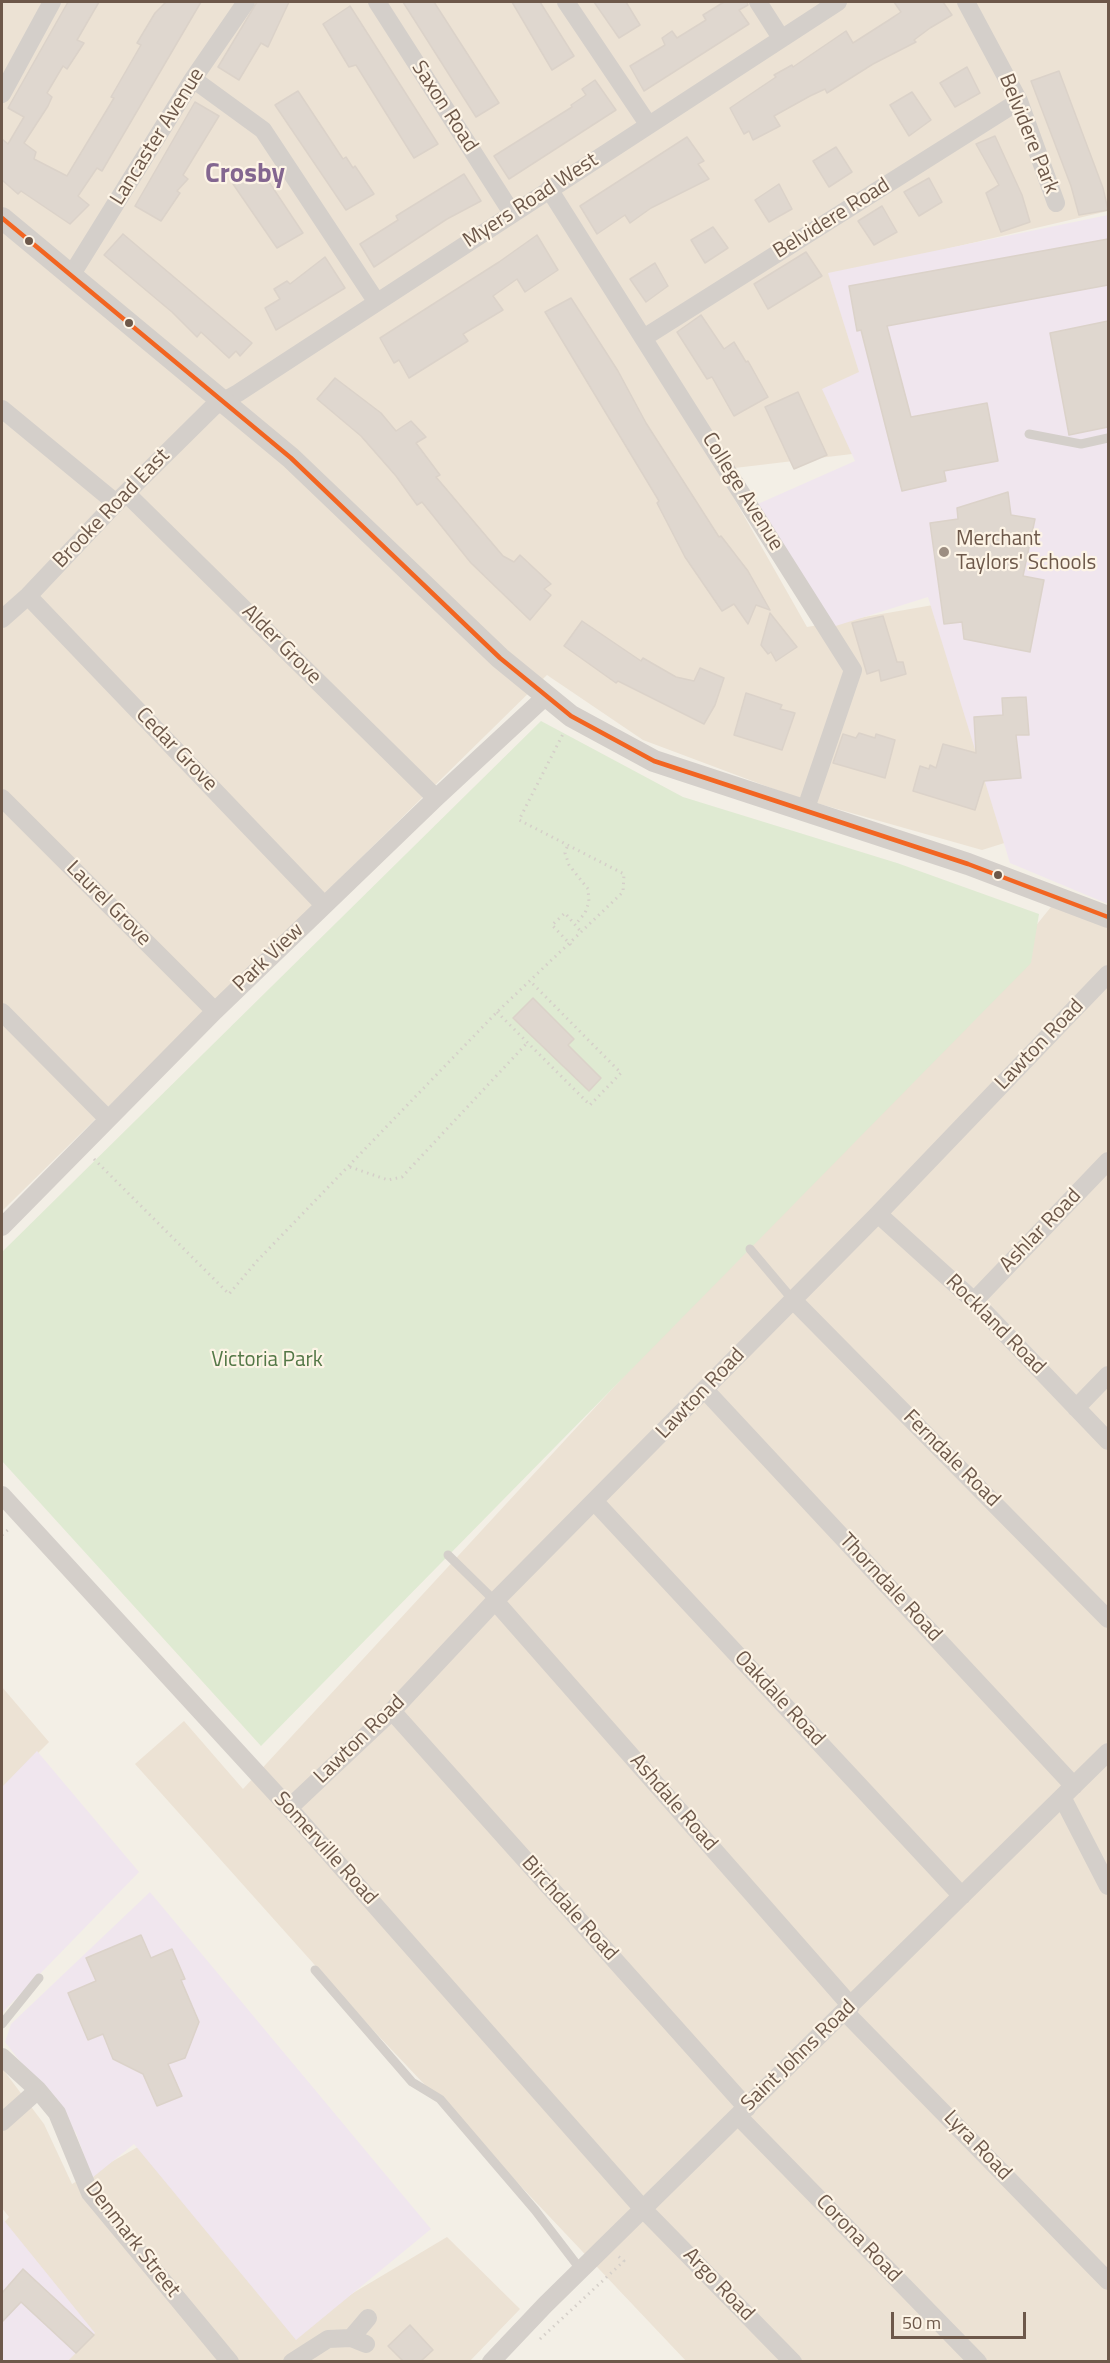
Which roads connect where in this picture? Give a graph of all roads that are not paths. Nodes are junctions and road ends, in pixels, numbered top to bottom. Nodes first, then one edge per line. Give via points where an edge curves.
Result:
1 (52, 2) edge
2 (246, 2) edge
3 (377, 2) edge
4 (567, 2) edge
5 (758, 2) edge
6 (838, 2) edge
7 (966, 2) edge
8 (781, 38) junction
9 (193, 79) junction
10 (2, 94) edge
11 (1019, 101) junction
12 (648, 124) junction
13 (549, 189) junction
14 (1056, 203) dead end
15 (512, 213) junction
16 (2, 218) edge
17 (72, 274) junction
18 (376, 301) junction
19 (645, 337) junction
20 (224, 400) junction
21 (2, 409) edge
22 (1029, 434) dead end
23 (1108, 438) edge
24 (121, 498) junction
25 (28, 596) junction
26 (5, 608) edge
27 (545, 697) junction
28 (2, 798) edge
29 (436, 798) junction
30 (805, 811) junction
31 (324, 905) junction
32 (1108, 917) edge
33 (1108, 974) edge
34 (215, 1011) junction
35 (2, 1012) edge
36 (108, 1119) junction
37 (1108, 1161) edge
38 (878, 1214) junction
39 (2, 1227) edge
40 (750, 1249) dead end
41 (793, 1300) junction
42 (974, 1300) junction
43 (1108, 1375) edge
44 (705, 1390) junction
45 (1076, 1408) junction
46 (1108, 1441) edge
47 (2, 1495) edge
48 (595, 1502) junction
49 (448, 1555) dead end
50 (495, 1601) junction
51 (1108, 1619) edge
52 (392, 1711) junction
53 (1108, 1752) edge
54 (1068, 1791) junction
55 (290, 1808) junction
56 (1108, 1886) edge
57 (962, 1896) junction
58 (315, 1971) dead end
59 (39, 1978) dead end
60 (848, 2009) junction
61 (2, 2024) edge
62 (2, 2057) edge
63 (38, 2090) junction
64 (743, 2112) junction
65 (2, 2122) edge
66 (643, 2209) junction
67 (581, 2270) junction
68 (1108, 2281) edge
69 (368, 2318) dead end
70 (230, 2361) edge
71 (292, 2361) edge
72 (491, 2361) edge
73 (793, 2361) edge
74 (978, 2361) edge

1 - 10 street
2 - 9 street, Lancaster Avenue
3 - 15 street, Saxon Road
4 - 12 street
5 - 8 street
6 - 8 street, Myers Road West
7 - 11 street, Belvidere Park
8 - 12 street, Myers Road West
9 - 17 street, Lancaster Avenue
9 - 18 street via 263,130
11 - 14 street, Belvidere Park
11 - 19 street, Belvidere Road
12 - 13 street, Myers Road West
13 - 15 street, Myers Road West
13 - 19 street, College Avenue
15 - 18 street, Myers Road West
16 - 17 street
17 - 20 street
18 - 20 street, Myers Road West
19 - 30 street, College Avenue via 853,670
20 - 24 street, Brooke Road East
20 - 27 street
21 - 24 street, Alder Grove
22 - 23 lane via 1081,444
24 - 25 street, Brooke Road East
24 - 29 street, Alder Grove
25 - 26 street, Brooke Road East
25 - 31 street, Cedar Grove
27 - 29 street, Park View
27 - 30 street via 571,716 654,761
28 - 34 street, Laurel Grove
29 - 31 street, Park View
30 - 32 street via 969,864
31 - 34 street, Park View
33 - 38 street, Lawton Road
34 - 36 street, Park View
35 - 36 street
36 - 39 street, Park View
37 - 42 street, Ashlar Road
38 - 41 street, Lawton Road
38 - 42 street, Rockland Road
40 - 41 lane
41 - 44 street, Lawton Road
41 - 51 street, Ferndale Road
42 - 45 street, Rockland Road
43 - 45 street
44 - 48 street, Lawton Road
44 - 54 street, Thorndale Road
45 - 46 street, Rockland Road
47 - 55 street, Somerville Road
48 - 50 street, Lawton Road
48 - 57 street, Oakdale Road
49 - 50 lane
50 - 52 street, Lawton Road
50 - 60 street, Ashdale Road
52 - 55 street, Lawton Road
52 - 64 street, Birchdale Road
53 - 54 street, Saint Johns Road
54 - 56 street, Thorndale Road
54 - 57 street, Saint Johns Road
55 - 66 street, Somerville Road
57 - 60 street, Saint Johns Road
58 - 67 lane via 412,2082 440,2099
59 - 61 lane
60 - 64 street, Saint Johns Road
60 - 68 street, Lyra Road
62 - 63 street, Denmark Street
63 - 65 street
63 - 70 street, Denmark Street via 57,2113 90,2193
64 - 66 street, Saint Johns Road
64 - 74 street, Corona Road
66 - 67 street, Saint Johns Road
66 - 73 street, Argo Road
67 - 72 street, Saint Johns Road
69 - 71 street via 358,2341 328,2338

